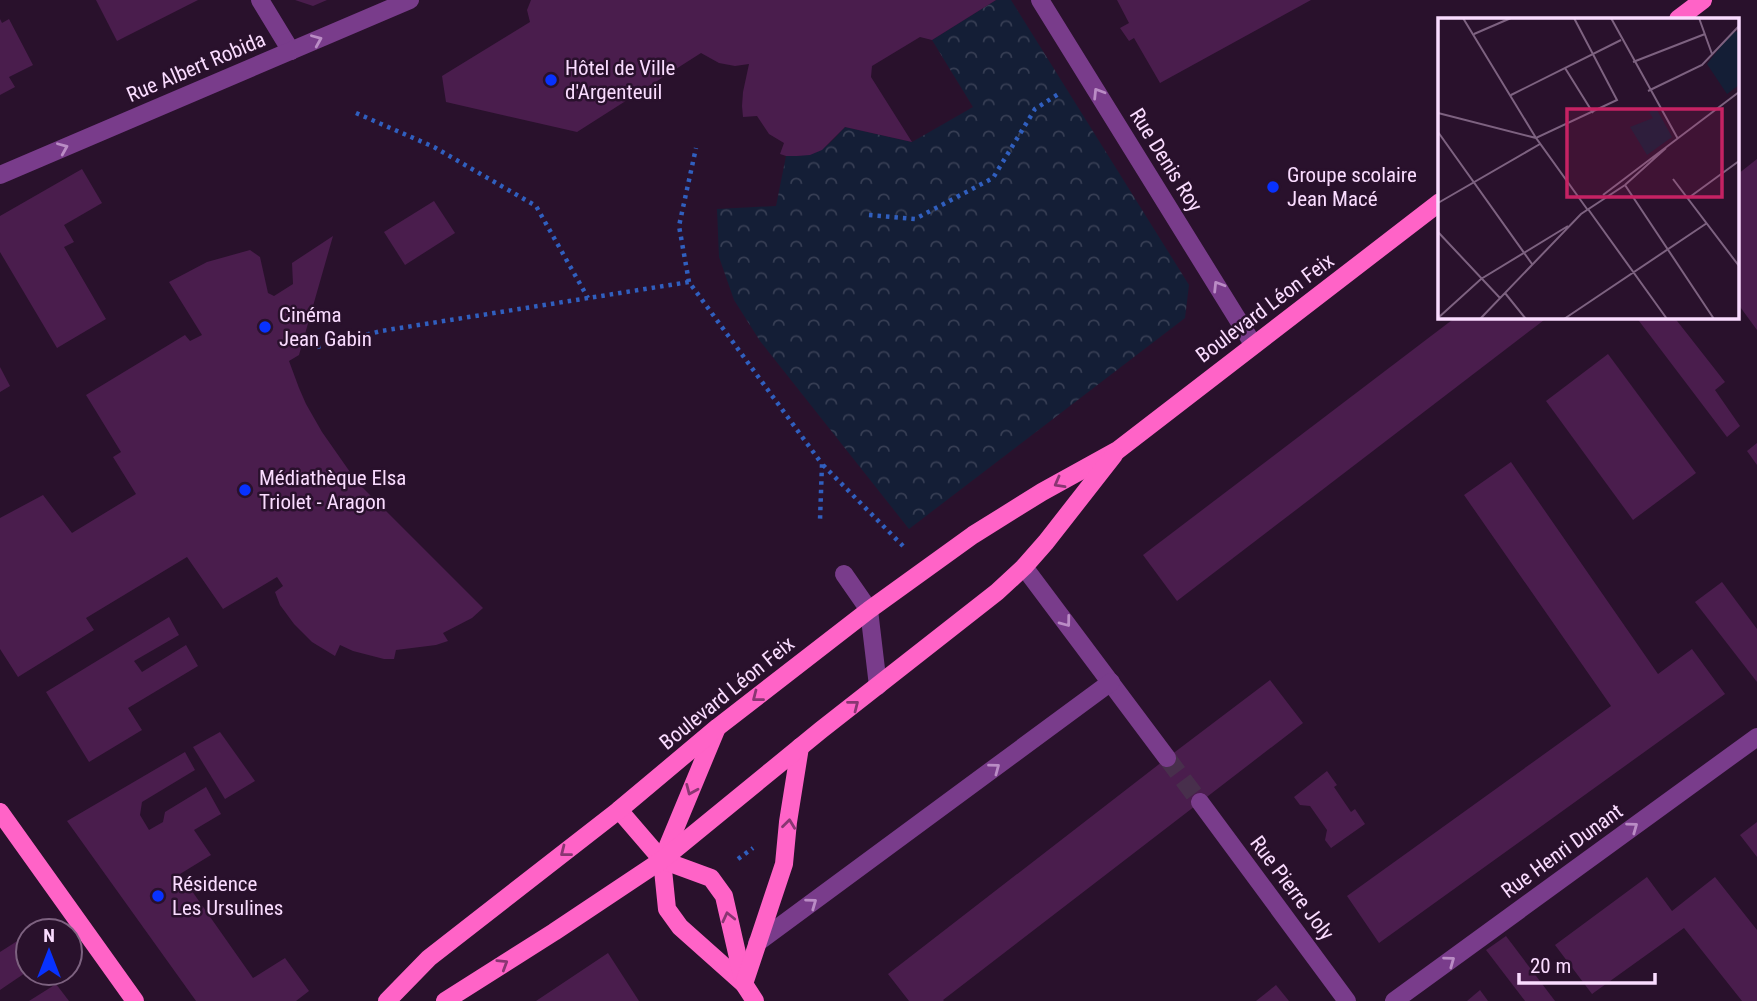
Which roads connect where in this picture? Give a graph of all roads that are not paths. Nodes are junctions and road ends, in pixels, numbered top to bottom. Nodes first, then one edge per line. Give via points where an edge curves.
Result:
1 (260, 0) edge
2 (410, 0) edge
3 (1040, 0) edge
4 (1703, 0) edge
5 (1679, 18) edge
6 (291, 51) junction
7 (0, 175) edge
8 (1438, 204) edge
9 (1253, 344) junction
10 (1118, 450) junction
11 (1024, 567) junction
12 (844, 574) dead end
13 (869, 610) junction
14 (1111, 682) junction
15 (878, 686) junction
16 (718, 727) junction
17 (1757, 737) edge
18 (800, 747) junction
19 (1167, 758) tunnel mouth
20 (1200, 802) tunnel mouth
21 (619, 810) junction
22 (0, 812) edge
23 (662, 860) junction
24 (757, 943) junction
25 (744, 984) junction
26 (135, 1001) edge
27 (387, 1001) edge
28 (445, 1001) edge
29 (755, 1001) edge
30 (1348, 1001) edge
31 (1394, 1001) edge

1 - 6 street
6 -> 2 street, Rue Albert Robida
9 -> 3 street, Rue Denis Roy
4 - 5 main road
7 -> 6 street, Rue Albert Robida
8 - 9 main road, Boulevard Léon Feix
9 - 10 main road, Boulevard Léon Feix
10 - 11 main road, Boulevard Léon Feix
10 -> 13 main road, Boulevard Léon Feix via 973,535
11 -> 14 street
11 - 15 main road, Boulevard Léon Feix
12 - 13 street
13 - 15 street
13 -> 16 main road, Boulevard Léon Feix
14 - 19 street
24 -> 14 street
18 -> 15 main road, Boulevard Léon Feix
16 - 21 main road, Boulevard Léon Feix
16 -> 23 main road
31 -> 17 street, Rue Henri Dunant
18 - 23 main road, Boulevard Léon Feix
24 -> 18 main road via 784,864
20 - 30 street, Rue Pierre Joly
21 - 23 main road
21 -> 27 main road, Boulevard Léon Feix via 429,958
22 - 26 main road
23 - 25 main road via 667,909 680,927
25 -> 23 main road via 724,897 711,878
28 -> 23 main road, Boulevard Léon Feix
24 - 25 main road
25 - 29 main road

